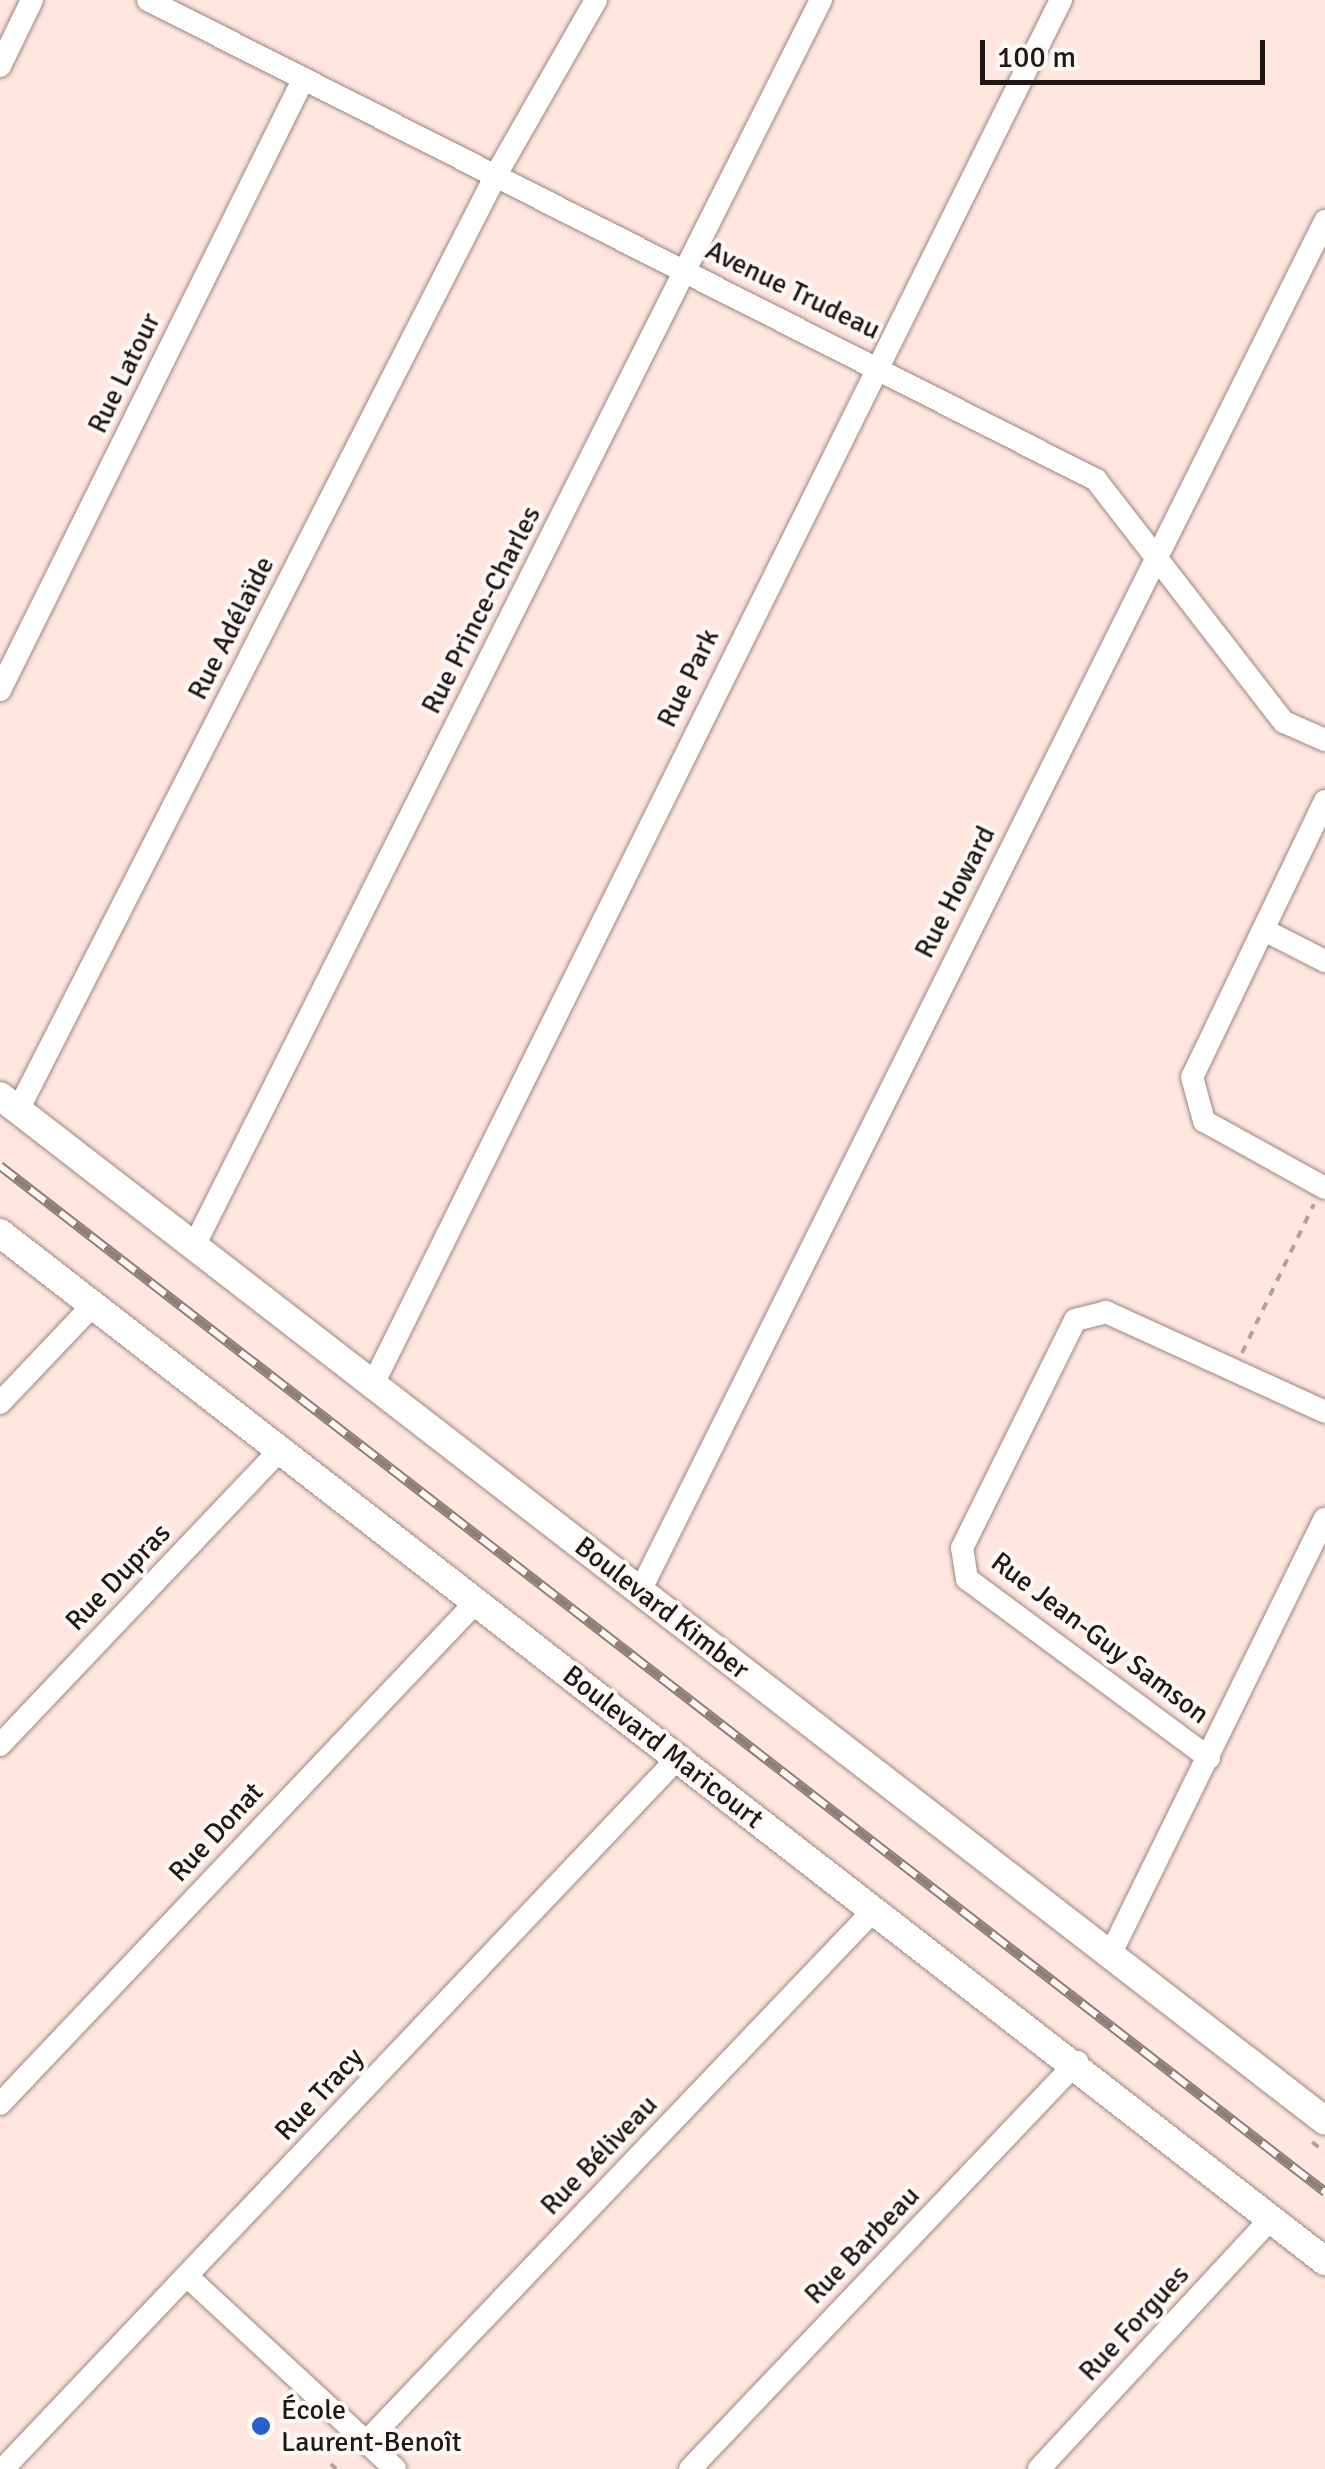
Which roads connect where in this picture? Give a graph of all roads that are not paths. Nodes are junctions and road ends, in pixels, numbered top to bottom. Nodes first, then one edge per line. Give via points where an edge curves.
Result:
1 (32, 0) edge
2 (148, 0) edge
3 (596, 0) edge
4 (820, 0) edge
5 (1061, 0) edge
6 (0, 66) edge
7 (302, 82) junction
8 (497, 173) junction
9 (1325, 221) edge
10 (684, 270) junction
11 (876, 365) junction
12 (1153, 564) junction
13 (0, 690) edge
14 (1325, 740) edge
15 (1325, 801) edge
16 (1266, 932) junction
17 (1325, 961) edge
18 (9, 1103) edge
19 (1324, 1188) edge
20 (0, 1234) edge
21 (194, 1246) junction
22 (93, 1305) junction
23 (373, 1384) junction
24 (0, 1403) edge
25 (1325, 1412) edge
26 (280, 1450) junction
27 (1325, 1519) edge
28 (640, 1591) junction
29 (476, 1602) junction
30 (0, 1745) edge
31 (678, 1758) junction
32 (1209, 1758) junction
33 (874, 1910) junction
34 (1110, 1955) junction
35 (1077, 2062) junction
36 (0, 2104) edge
37 (1325, 2121) edge
38 (1272, 2217) junction
39 (1325, 2262) edge
40 (188, 2276) junction
41 (366, 2442) junction
42 (3, 2469) edge
43 (394, 2469) edge
44 (690, 2469) edge
45 (1039, 2469) edge

1 - 6 street
2 - 7 street, Avenue Trudeau
3 - 8 street, Rue Adélaïde
4 - 10 street, Rue Prince-Charles
5 - 11 street, Rue Park
7 - 8 street, Avenue Trudeau
7 - 13 street, Rue Latour
8 - 10 street, Avenue Trudeau
8 - 18 street, Rue Adélaïde
9 - 12 street, Rue Howard
10 - 11 street, Avenue Trudeau
10 - 21 street, Rue Prince-Charles
11 - 12 street, Avenue Trudeau via 1096,480
11 - 23 street, Rue Park
12 - 14 street, Avenue Trudeau via 1284,722
12 - 28 street, Rue Howard
15 - 16 street
16 - 17 street
16 - 19 street via 1192,1077 1204,1122
18 - 21 street, Boulevard Kimber
20 - 22 street, Boulevard Maricourt
21 - 23 street, Boulevard Kimber
22 - 24 street
22 - 26 street, Boulevard Maricourt
23 - 28 street, Boulevard Kimber
25 - 32 street, Rue Jean-Guy Samson via 1106,1312 1075,1320 962,1548 967,1579
26 - 29 street, Boulevard Maricourt
26 - 30 street, Rue Dupras
27 - 32 street, Rue Jean-Guy Samson
28 - 34 street, Boulevard Kimber
29 - 31 street, Boulevard Maricourt
29 - 36 street, Rue Donat
31 - 33 street, Boulevard Maricourt
31 - 40 street, Rue Tracy
32 - 34 street, Rue Jean-Guy Samson
33 - 35 street, Boulevard Maricourt
33 - 41 street, Rue Béliveau
34 - 37 street, Boulevard Kimber
35 - 38 street, Boulevard Maricourt
35 - 44 street, Rue Barbeau
38 - 39 street, Boulevard Maricourt
38 - 45 street, Rue Forgues
40 - 41 street
40 - 42 street, Rue Tracy
41 - 43 street

